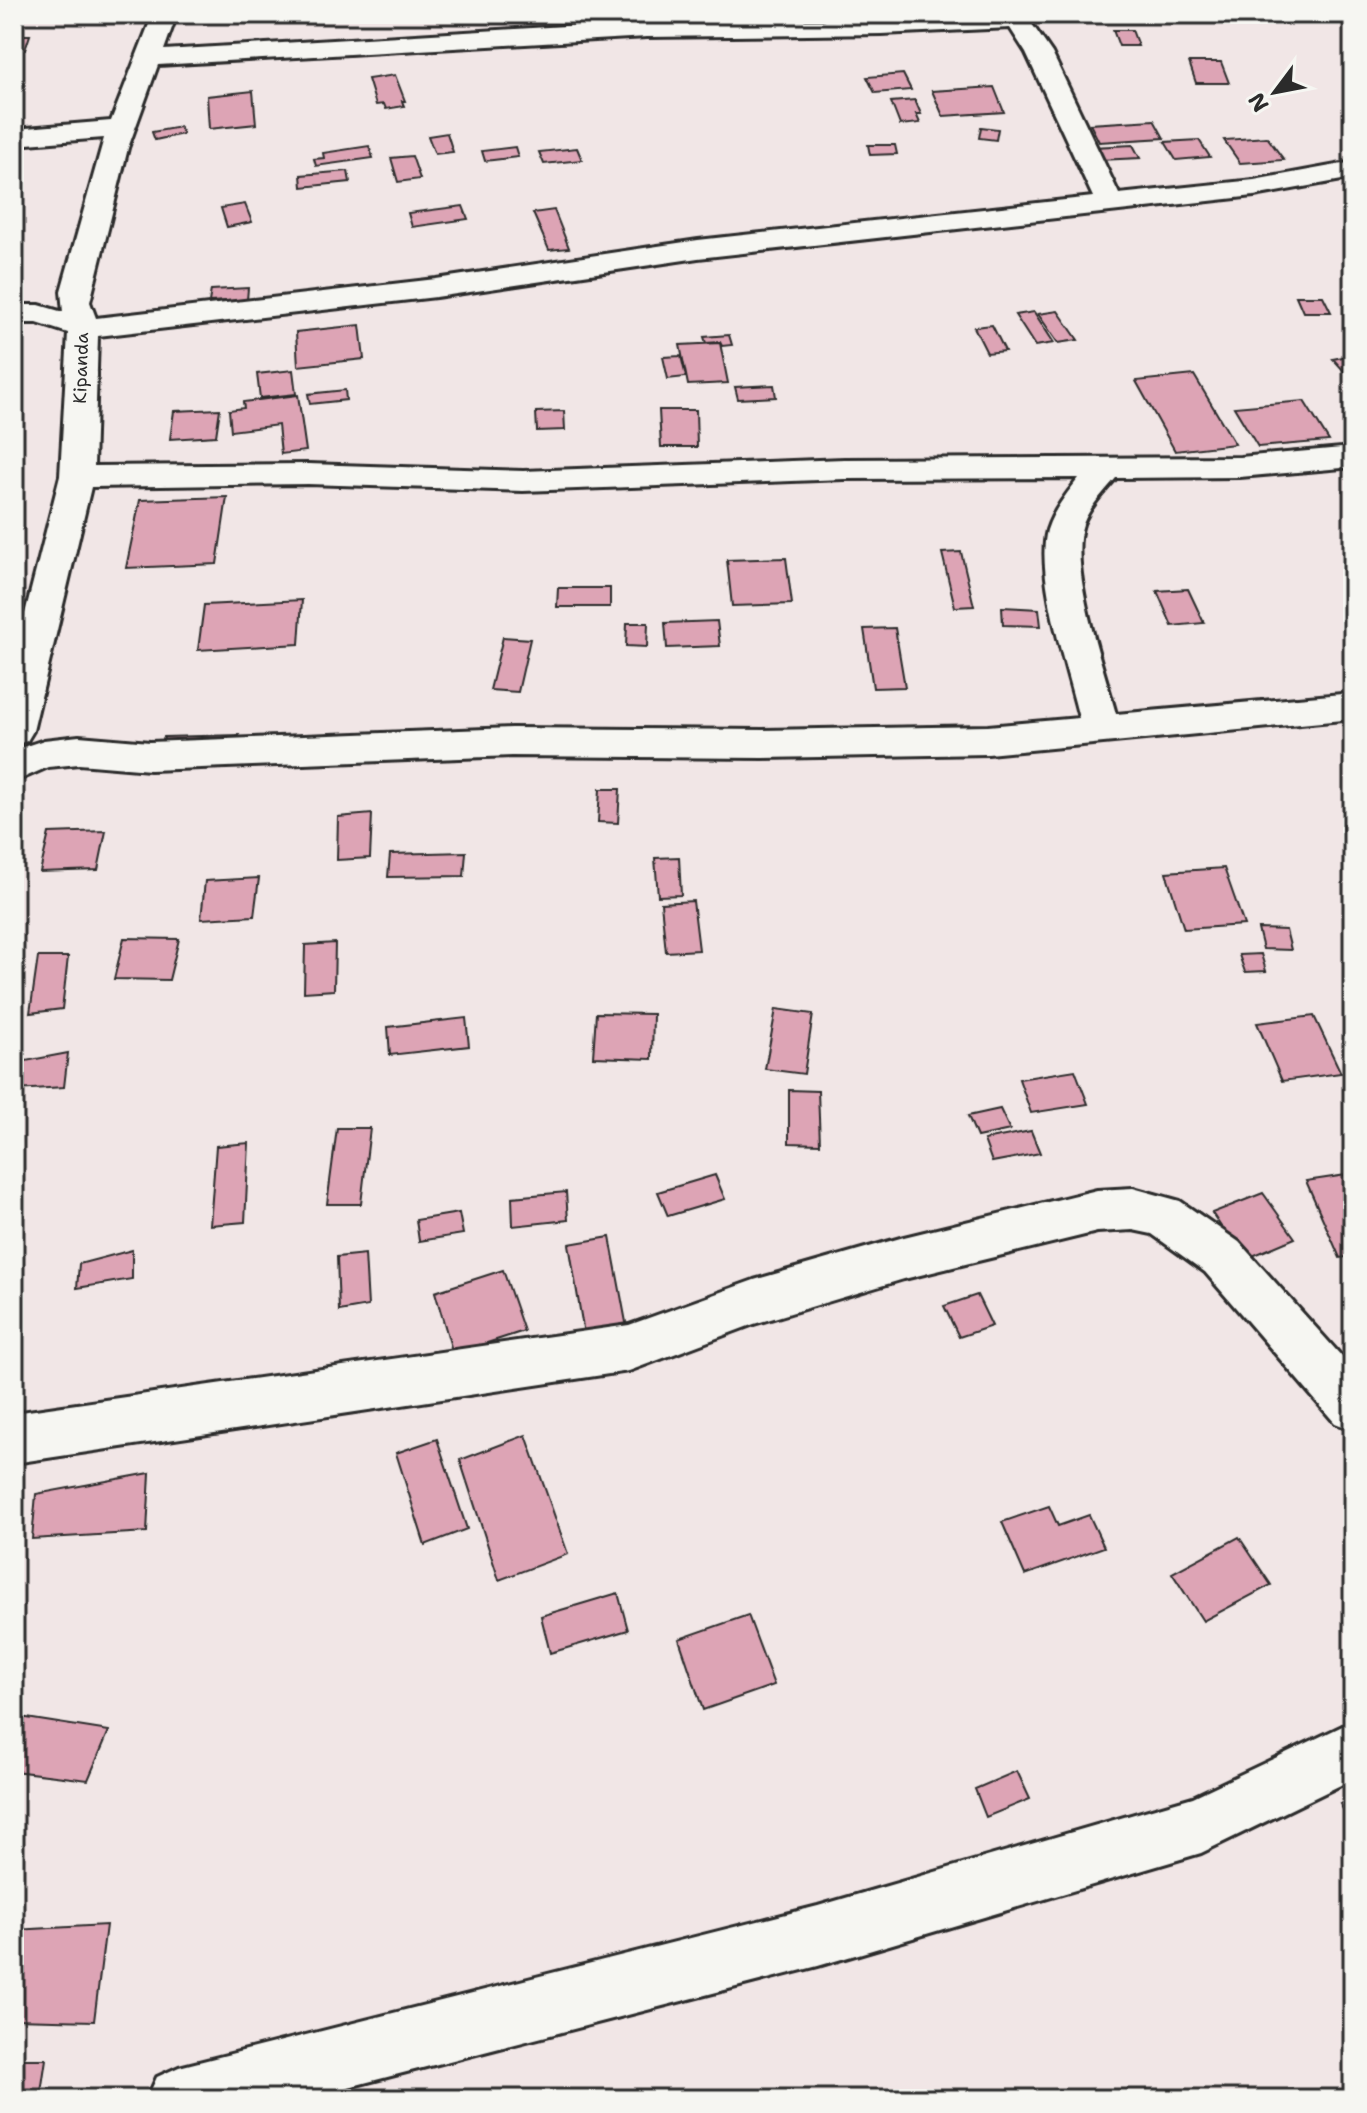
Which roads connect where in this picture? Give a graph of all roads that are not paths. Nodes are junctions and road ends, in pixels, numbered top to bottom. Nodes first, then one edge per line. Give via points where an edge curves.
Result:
1 (165, 14) edge
2 (1015, 17) edge
3 (150, 58) junction
4 (122, 128) junction
5 (14, 137) edge
6 (1353, 170) edge
7 (1110, 204) junction
8 (14, 314) edge
9 (84, 328) junction
10 (1353, 457) edge
11 (1106, 468) junction
12 (77, 476) junction
13 (1353, 706) edge
14 (1101, 729) junction
15 (14, 731) edge
16 (14, 768) edge
17 (1353, 1406) edge
18 (14, 1438) edge
19 (1353, 1749) edge
20 (179, 2099) edge

1 - 3 street, Kipanda
2 - 3 street via 918,26 647,29
2 - 7 street via 1039,53
3 - 4 street, Kipanda
4 - 5 street
4 - 9 street, Kipanda via 76,291
6 - 7 street via 1254,188
7 - 9 street via 698,249 436,288
8 - 9 street via 39,314
9 - 12 street, Kipanda
10 - 11 street via 1240,467
11 - 12 street via 844,469 523,481 308,474
11 - 14 street via 1073,509 1063,535 1063,570
12 - 15 street, Kipanda
13 - 14 street
14 - 16 street via 988,740 512,742 150,756 97,751 38,755
17 - 18 street via 1222,1257 1163,1216 1133,1209 1097,1211 904,1258 754,1302 629,1348
19 - 20 street via 1201,1824 818,1936

